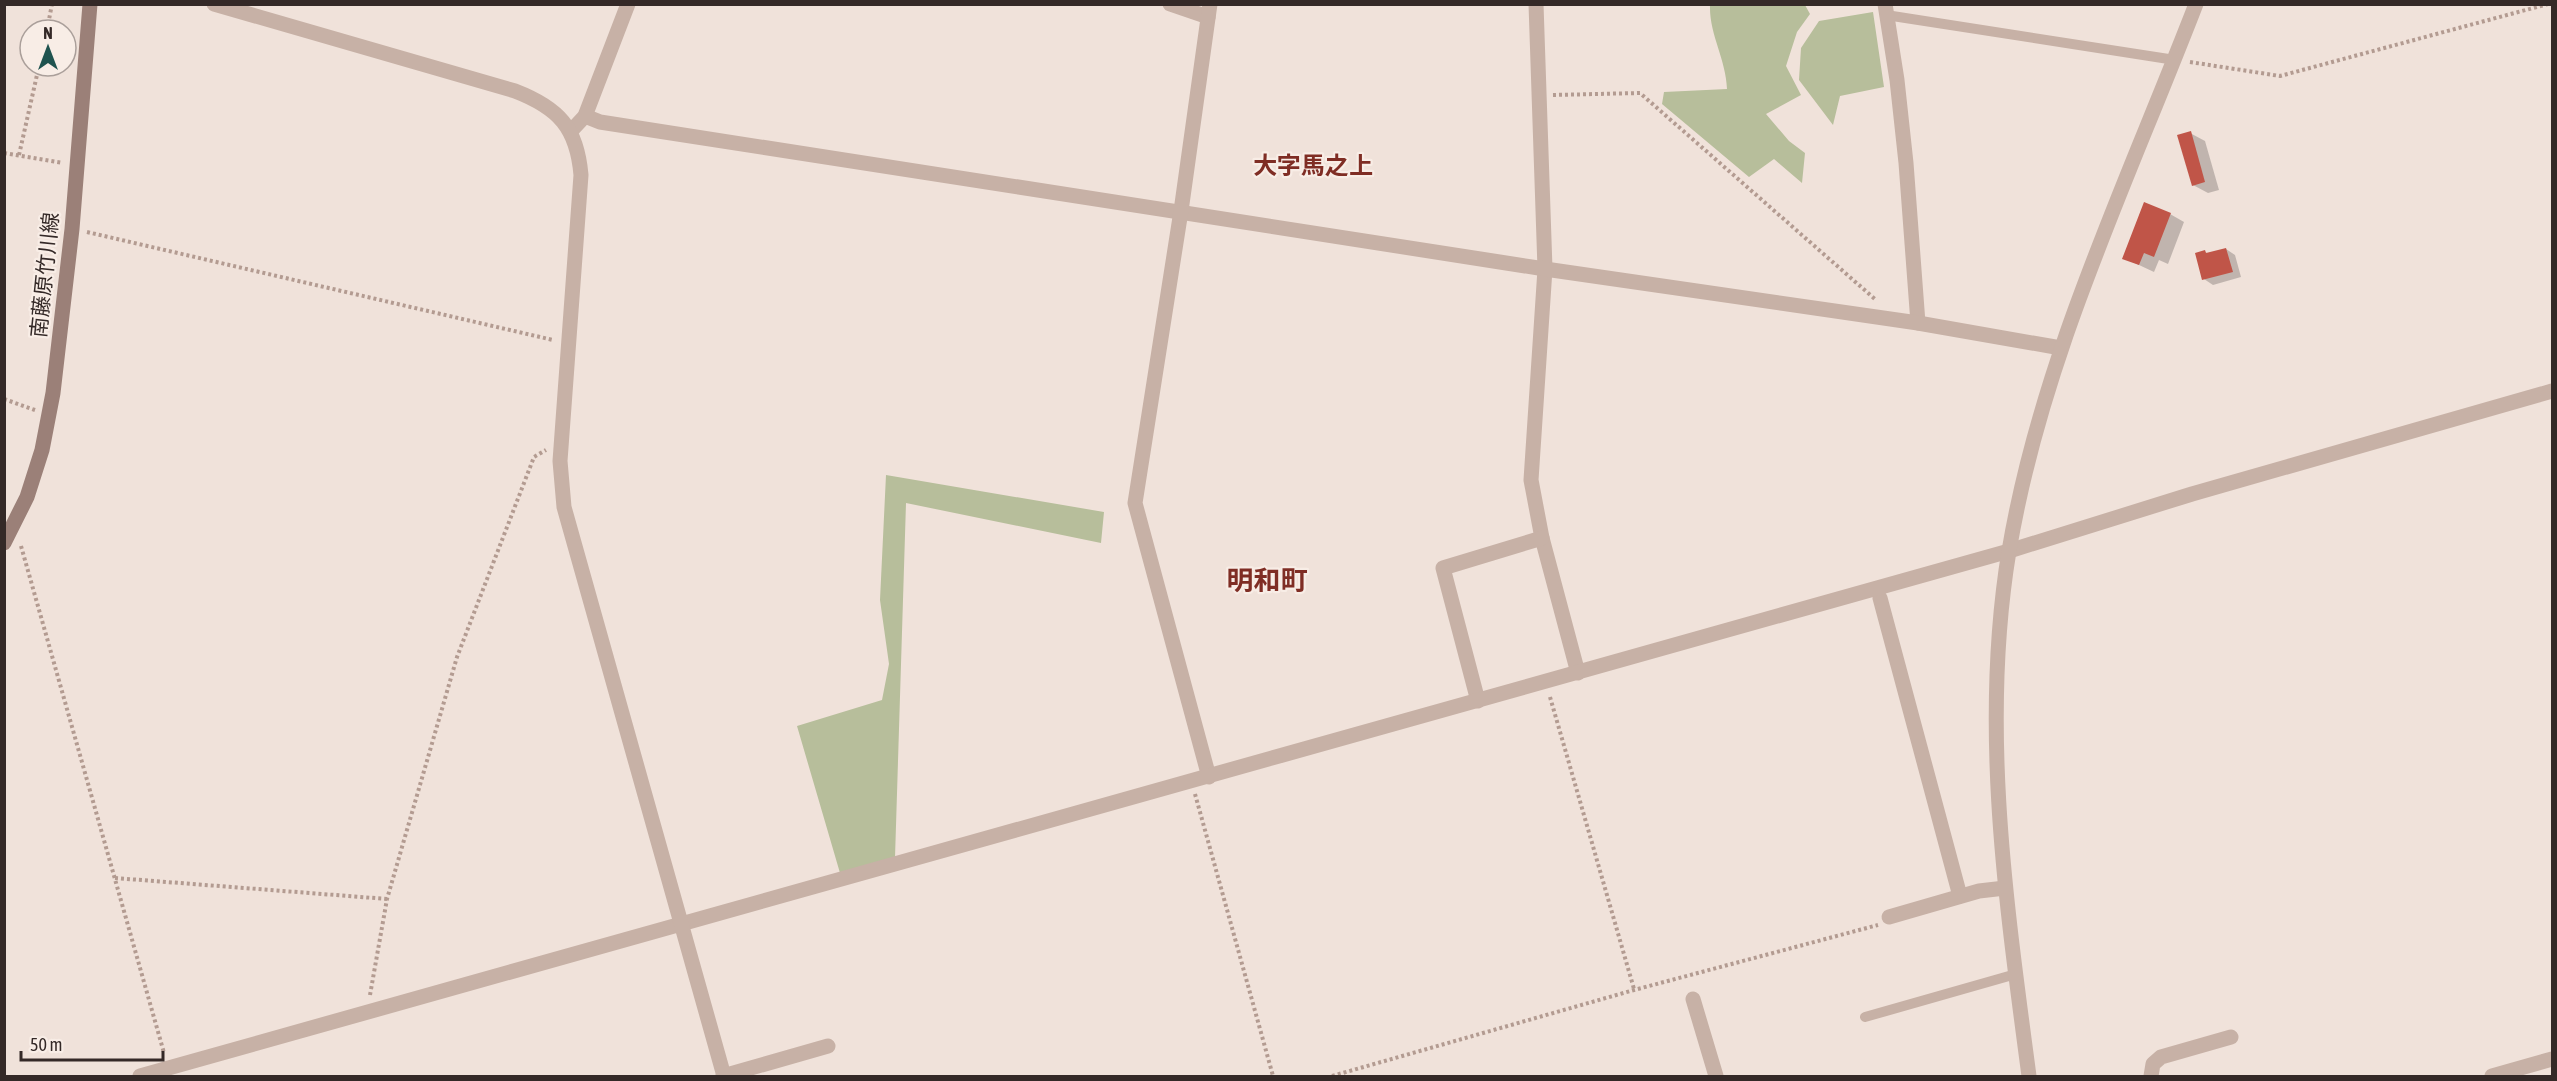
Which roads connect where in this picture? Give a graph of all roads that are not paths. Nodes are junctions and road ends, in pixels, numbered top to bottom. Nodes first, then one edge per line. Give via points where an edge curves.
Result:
1 (90, 4) edge
2 (214, 4) edge
3 (628, 4) edge
4 (1170, 4) edge
5 (1536, 4) edge
6 (2196, 4) edge
7 (1885, 10) edge
8 (1209, 11) edge
9 (2175, 60) junction
10 (585, 116) junction
11 (571, 131) junction
12 (1181, 211) junction
13 (1545, 269) junction
14 (1918, 323) junction
15 (2061, 348) junction
16 (2553, 391) edge
17 (1542, 538) junction
18 (4, 543) edge
19 (2009, 550) junction
20 (1880, 598) dead end
21 (1578, 673) junction
22 (1478, 701) junction
23 (1209, 777) junction
24 (2004, 888) junction
25 (1960, 896) junction
26 (1889, 917) road end
27 (681, 924) junction
28 (2016, 974) junction
29 (1693, 999) dead end
30 (1865, 1017) dead end
31 (2231, 1037) dead end
32 (828, 1046) dead end
33 (2553, 1059) edge
34 (724, 1076) edge
35 (140, 1077) edge
36 (1716, 1077) edge
37 (2029, 1077) edge
38 (2151, 1077) edge
39 (2492, 1077) edge

1 - 18 main road, 南藤原竹川線 via 72,229 49,414 27,497
2 - 11 street via 515,91 548,108
3 - 10 street
4 - 8 street
5 - 13 street
6 - 9 street
7 - 9 lane
7 - 14 street via 1906,163
8 - 12 street
9 - 15 street
10 - 11 street
10 - 12 street via 600,122
11 - 27 street via 581,175 561,443 564,507
12 - 13 street
12 - 23 street via 1135,503
13 - 14 street
13 - 17 street via 1531,480
14 - 15 street
15 - 19 street via 2031,452
16 - 19 street
17 - 21 street
17 - 22 street via 1443,568
19 - 21 street
19 - 24 street via 1996,725
20 - 25 street
21 - 22 street
22 - 23 street
23 - 27 street
24 - 25 street
24 - 28 street
25 - 26 street
27 - 34 street
27 - 35 street
28 - 30 lane
28 - 37 street
29 - 36 street
31 - 38 street via 2161,1057 2153,1064
32 - 34 street
33 - 39 street

